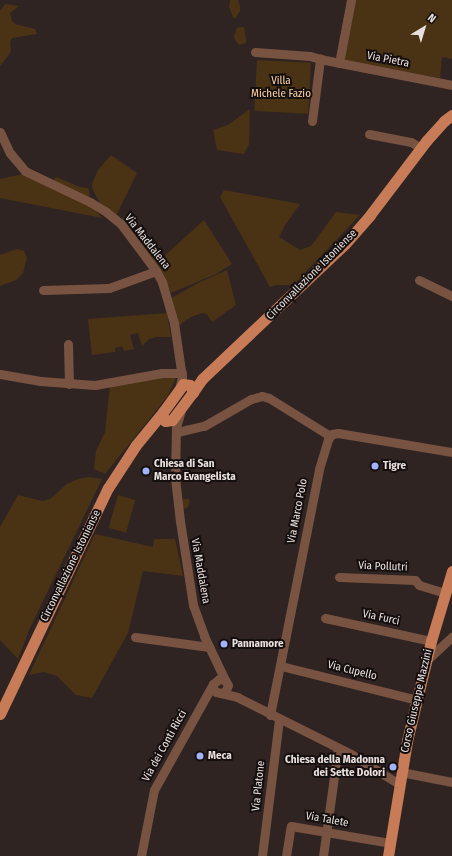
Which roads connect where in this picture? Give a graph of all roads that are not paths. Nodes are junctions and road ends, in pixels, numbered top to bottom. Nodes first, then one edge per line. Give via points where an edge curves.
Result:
1 (351, 0) edge
2 (255, 52) dead end
3 (320, 59) junction
4 (339, 63) junction
5 (452, 85) edge
6 (452, 115) edge
7 (312, 121) dead end
8 (0, 132) edge
9 (369, 134) dead end
10 (421, 148) junction
11 (156, 271) junction
12 (419, 280) dead end
13 (43, 290) dead end
14 (452, 296) edge
15 (68, 344) dead end
16 (0, 374) edge
17 (185, 383) junction
18 (69, 384) junction
19 (170, 423) junction
20 (330, 436) junction
21 (452, 452) edge
22 (452, 572) edge
23 (339, 578) dead end
24 (446, 592) junction
25 (325, 618) dead end
26 (135, 637) dead end
27 (452, 638) edge
28 (431, 641) junction
29 (209, 647) junction
30 (427, 660) junction
31 (281, 666) junction
32 (220, 682) junction
33 (222, 693) junction
34 (206, 697) junction
35 (237, 697) junction
36 (417, 700) junction
37 (0, 714) edge
38 (270, 715) junction
39 (279, 720) junction
40 (338, 748) junction
41 (401, 772) junction
42 (452, 782) edge
43 (399, 784) junction
44 (326, 831) junction
45 (390, 843) junction
46 (141, 856) edge
47 (262, 856) edge
48 (286, 856) edge
49 (323, 856) edge
50 (388, 856) edge

1 - 4 street
2 - 3 street, Via Pietra
3 - 4 street, Via Pietra
3 - 7 street
4 - 5 street, Via Pietra
6 - 10 main road, Circonvallazione Istoniense
8 - 11 street, Via Maddalena via 10,153 25,171 105,211 121,224
9 - 10 street via 411,142
10 - 17 main road, Circonvallazione Istoniense via 345,244 202,379
11 - 13 street via 109,288
11 - 17 street, Via Maddalena via 168,300
12 - 14 street
15 - 18 street
16 - 18 street
17 - 18 street via 162,373 95,386
17 - 19 main road
17 - 19 main road via 183,406
19 - 20 street via 204,426 251,399 262,396
19 - 29 street, Via Maddalena via 180,521 193,605
19 - 37 main road, Circonvallazione Istoniense via 154,425 136,445 108,488
20 - 21 street via 338,433
20 - 31 street, Via Marco Polo via 317,476
22 - 24 main road, Corso Giuseppe Mazzini
23 - 24 street, Via Pollutri via 415,580 419,585
24 - 28 main road, Corso Giuseppe Mazzini
25 - 28 street, Via Furci
26 - 29 street
27 - 30 street
28 - 30 main road, Corso Giuseppe Mazzini
29 - 32 street, Via Maddalena via 219,667
30 - 36 main road, Corso Giuseppe Mazzini
31 - 36 street, Via Cupello
31 - 38 street, Via Marco Polo
32 - 33 street via 226,690
32 - 33 street via 215,691
32 - 34 street, Via dei Conti Ricci
32 - 35 street
33 - 34 street
33 - 35 street
34 - 46 street, Via dei Conti Ricci via 154,790
35 - 38 street
36 - 41 main road, Corso Giuseppe Mazzini
38 - 39 street
39 - 40 street
39 - 47 street, Via Platone
40 - 43 street
40 - 44 street
41 - 42 street
41 - 43 main road, Corso Giuseppe Mazzini
43 - 45 main road, Corso Giuseppe Mazzini
44 - 45 street, Via Talete
44 - 48 street, Via Talete via 290,826
44 - 49 street
45 - 50 main road, Corso Giuseppe Mazzini

